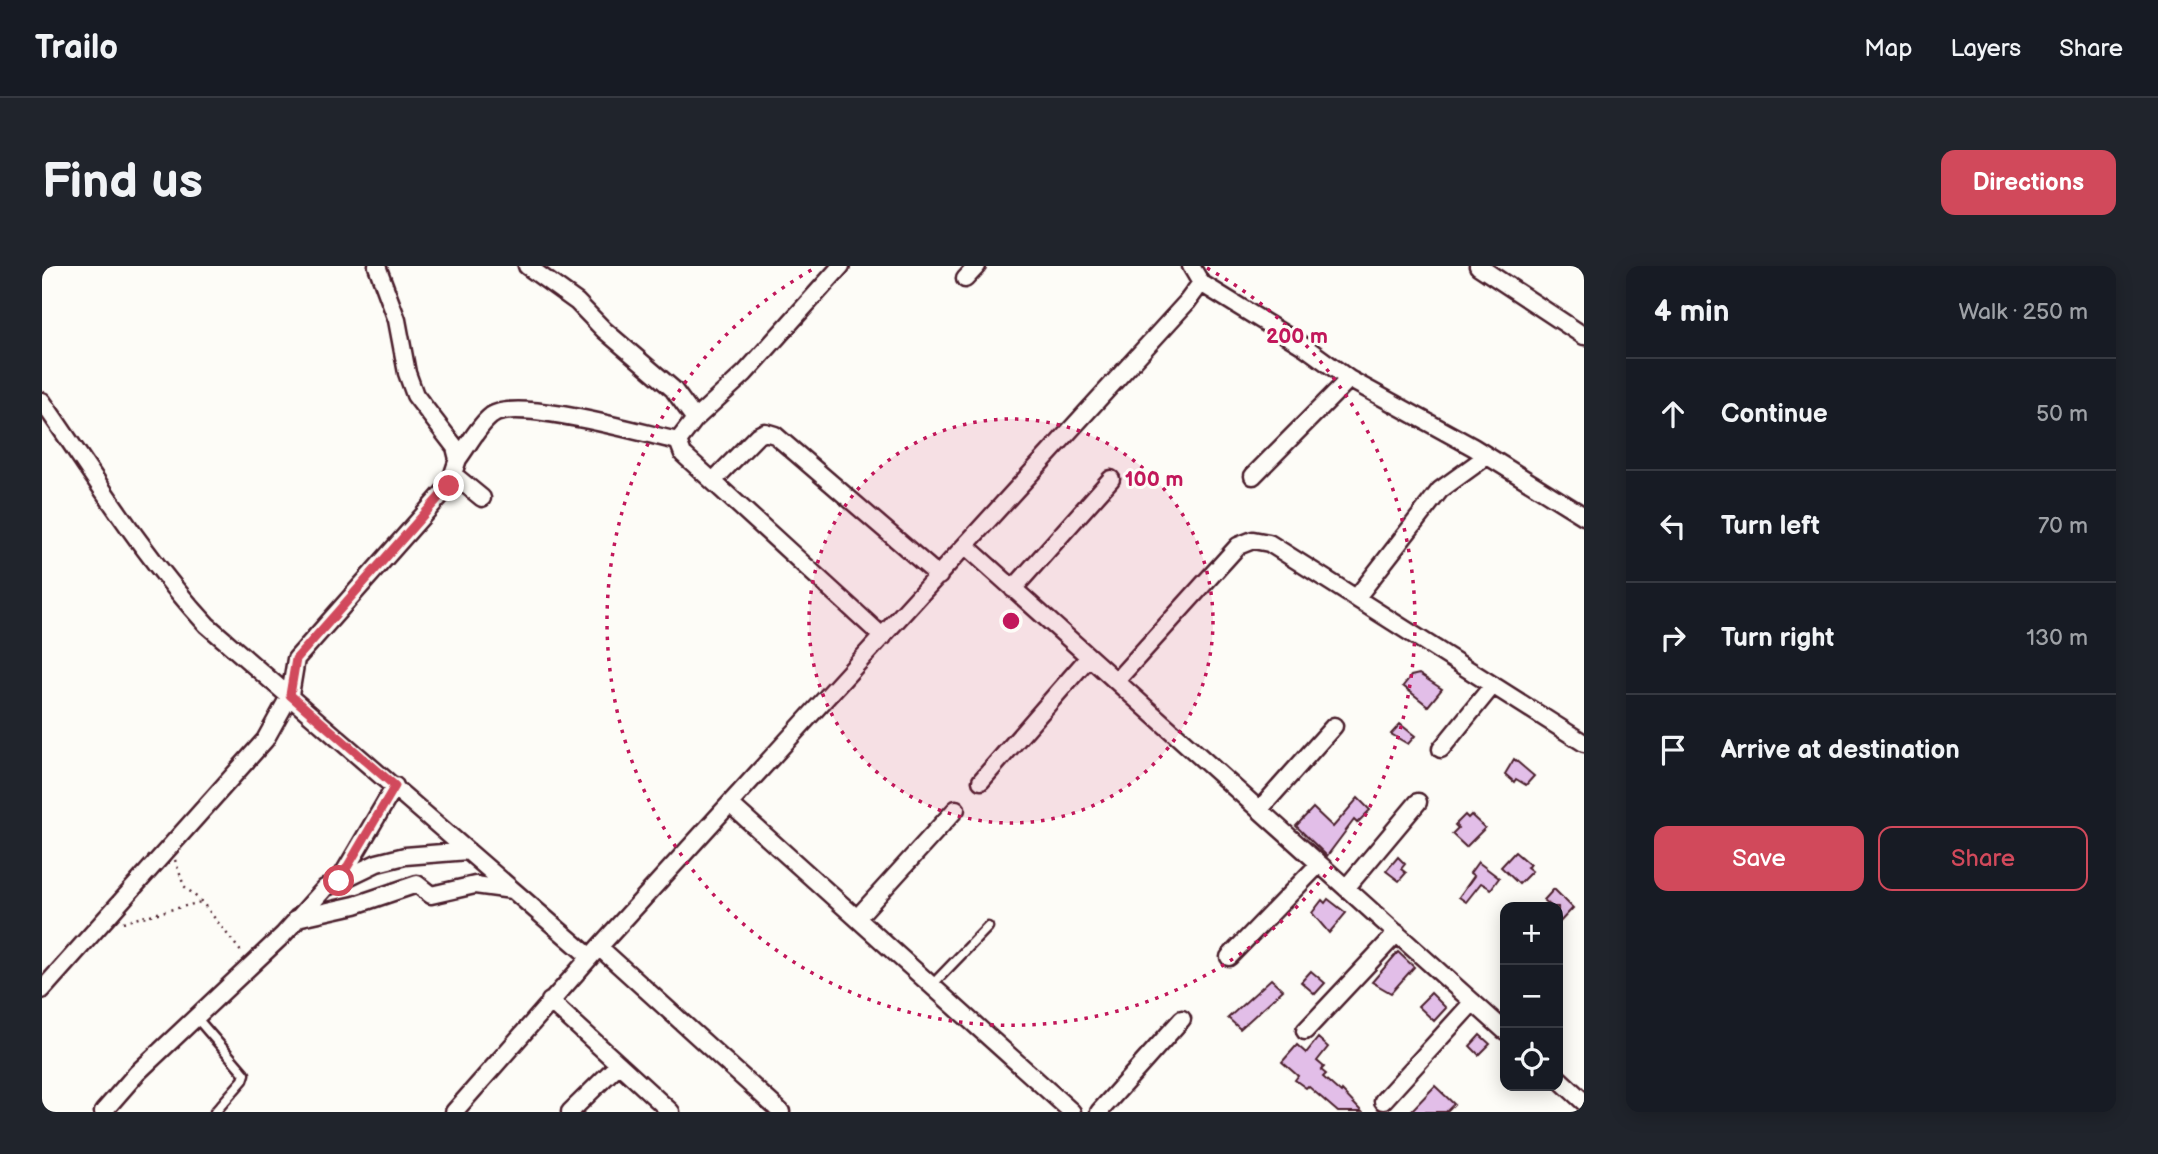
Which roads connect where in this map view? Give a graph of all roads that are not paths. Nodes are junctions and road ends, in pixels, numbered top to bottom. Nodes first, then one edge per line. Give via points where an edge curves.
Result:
1 (377, 266) edge
2 (527, 266) edge
3 (841, 266) edge
4 (976, 266) edge
5 (1191, 266) edge
6 (1478, 266) edge
7 (965, 279) dead end
8 (1202, 283) junction
9 (1584, 336) edge
10 (1349, 379) junction
11 (42, 401) edge
12 (695, 419) junction
13 (678, 442) junction
14 (1487, 456) junction
15 (456, 467) junction
16 (1252, 476) dead end
17 (1111, 480) dead end
18 (713, 481) junction
19 (482, 498) dead end
20 (1584, 516) edge
21 (965, 547) junction
22 (939, 576) junction
23 (1013, 589) junction
24 (1357, 597) junction
25 (883, 637) junction
26 (1089, 657) junction
27 (1116, 681) junction
28 (1493, 685) junction
29 (290, 695) junction
30 (1334, 726) dead end
31 (1584, 743) edge
32 (1441, 749) dead end
33 (981, 781) dead end
34 (395, 786) junction
35 (1418, 802) dead end
36 (730, 804) junction
37 (956, 809) dead end
38 (1259, 810) junction
39 (468, 851) junction
40 (1319, 864) junction
41 (339, 881) junction
42 (1346, 888) junction
43 (512, 890) junction
44 (297, 918) junction
45 (857, 918) junction
46 (988, 926) dead end
47 (1397, 933) junction
48 (594, 952) junction
49 (1229, 957) dead end
50 (932, 985) junction
51 (42, 990) edge
52 (550, 1001) junction
53 (1473, 1002) junction
54 (195, 1016) junction
55 (1182, 1019) dead end
56 (1502, 1028) edge
57 (1305, 1031) dead end
58 (619, 1065) junction
59 (1563, 1083) edge
60 (1383, 1101) dead end
61 (1584, 1102) edge
62 (103, 1112) edge
63 (215, 1112) edge
64 (454, 1112) edge
65 (570, 1112) edge
66 (671, 1112) edge
67 (781, 1112) edge
68 (1072, 1112) edge
69 (1099, 1112) edge

1 - 15 street via 397,320 415,395 455,447
2 - 12 street via 577,302 673,389
3 - 12 street via 746,373
4 - 7 street
5 - 8 street
6 - 9 street
8 - 10 street via 1305,346
8 - 21 street
10 - 14 street
10 - 16 street
11 - 29 street via 178,593
12 - 13 street
13 - 15 street via 576,416 506,409 491,415
13 - 18 street via 682,454
14 - 20 street
14 - 24 street via 1440,489
15 - 19 street
15 - 29 street via 449,486 296,659
17 - 23 street
18 - 22 street via 757,436 765,432 775,435
18 - 25 street
21 - 22 street
21 - 23 street
22 - 25 street
23 - 26 street
24 - 27 street via 1269,543 1253,540 1238,546
24 - 28 street
25 - 36 street
26 - 27 street
26 - 33 street
27 - 38 street
28 - 31 street
28 - 32 street
29 - 34 street
29 - 51 street via 265,740
30 - 38 street
34 - 39 street
34 - 41 street
35 - 42 street
36 - 45 street
36 - 48 street
37 - 45 street
38 - 40 street
39 - 41 street via 405,856
39 - 43 street
40 - 42 street
40 - 49 street
41 - 44 street
42 - 47 street
43 - 44 street via 475,885 430,895 417,884
43 - 48 street
44 - 54 street
45 - 50 street
46 - 50 lane
47 - 53 street
47 - 57 street
48 - 52 street
48 - 67 street
50 - 68 street
52 - 58 street
52 - 64 street
53 - 56 street
53 - 60 street
54 - 62 street
54 - 63 lane via 245,1074
55 - 69 street
58 - 65 street
58 - 66 street
59 - 61 street

